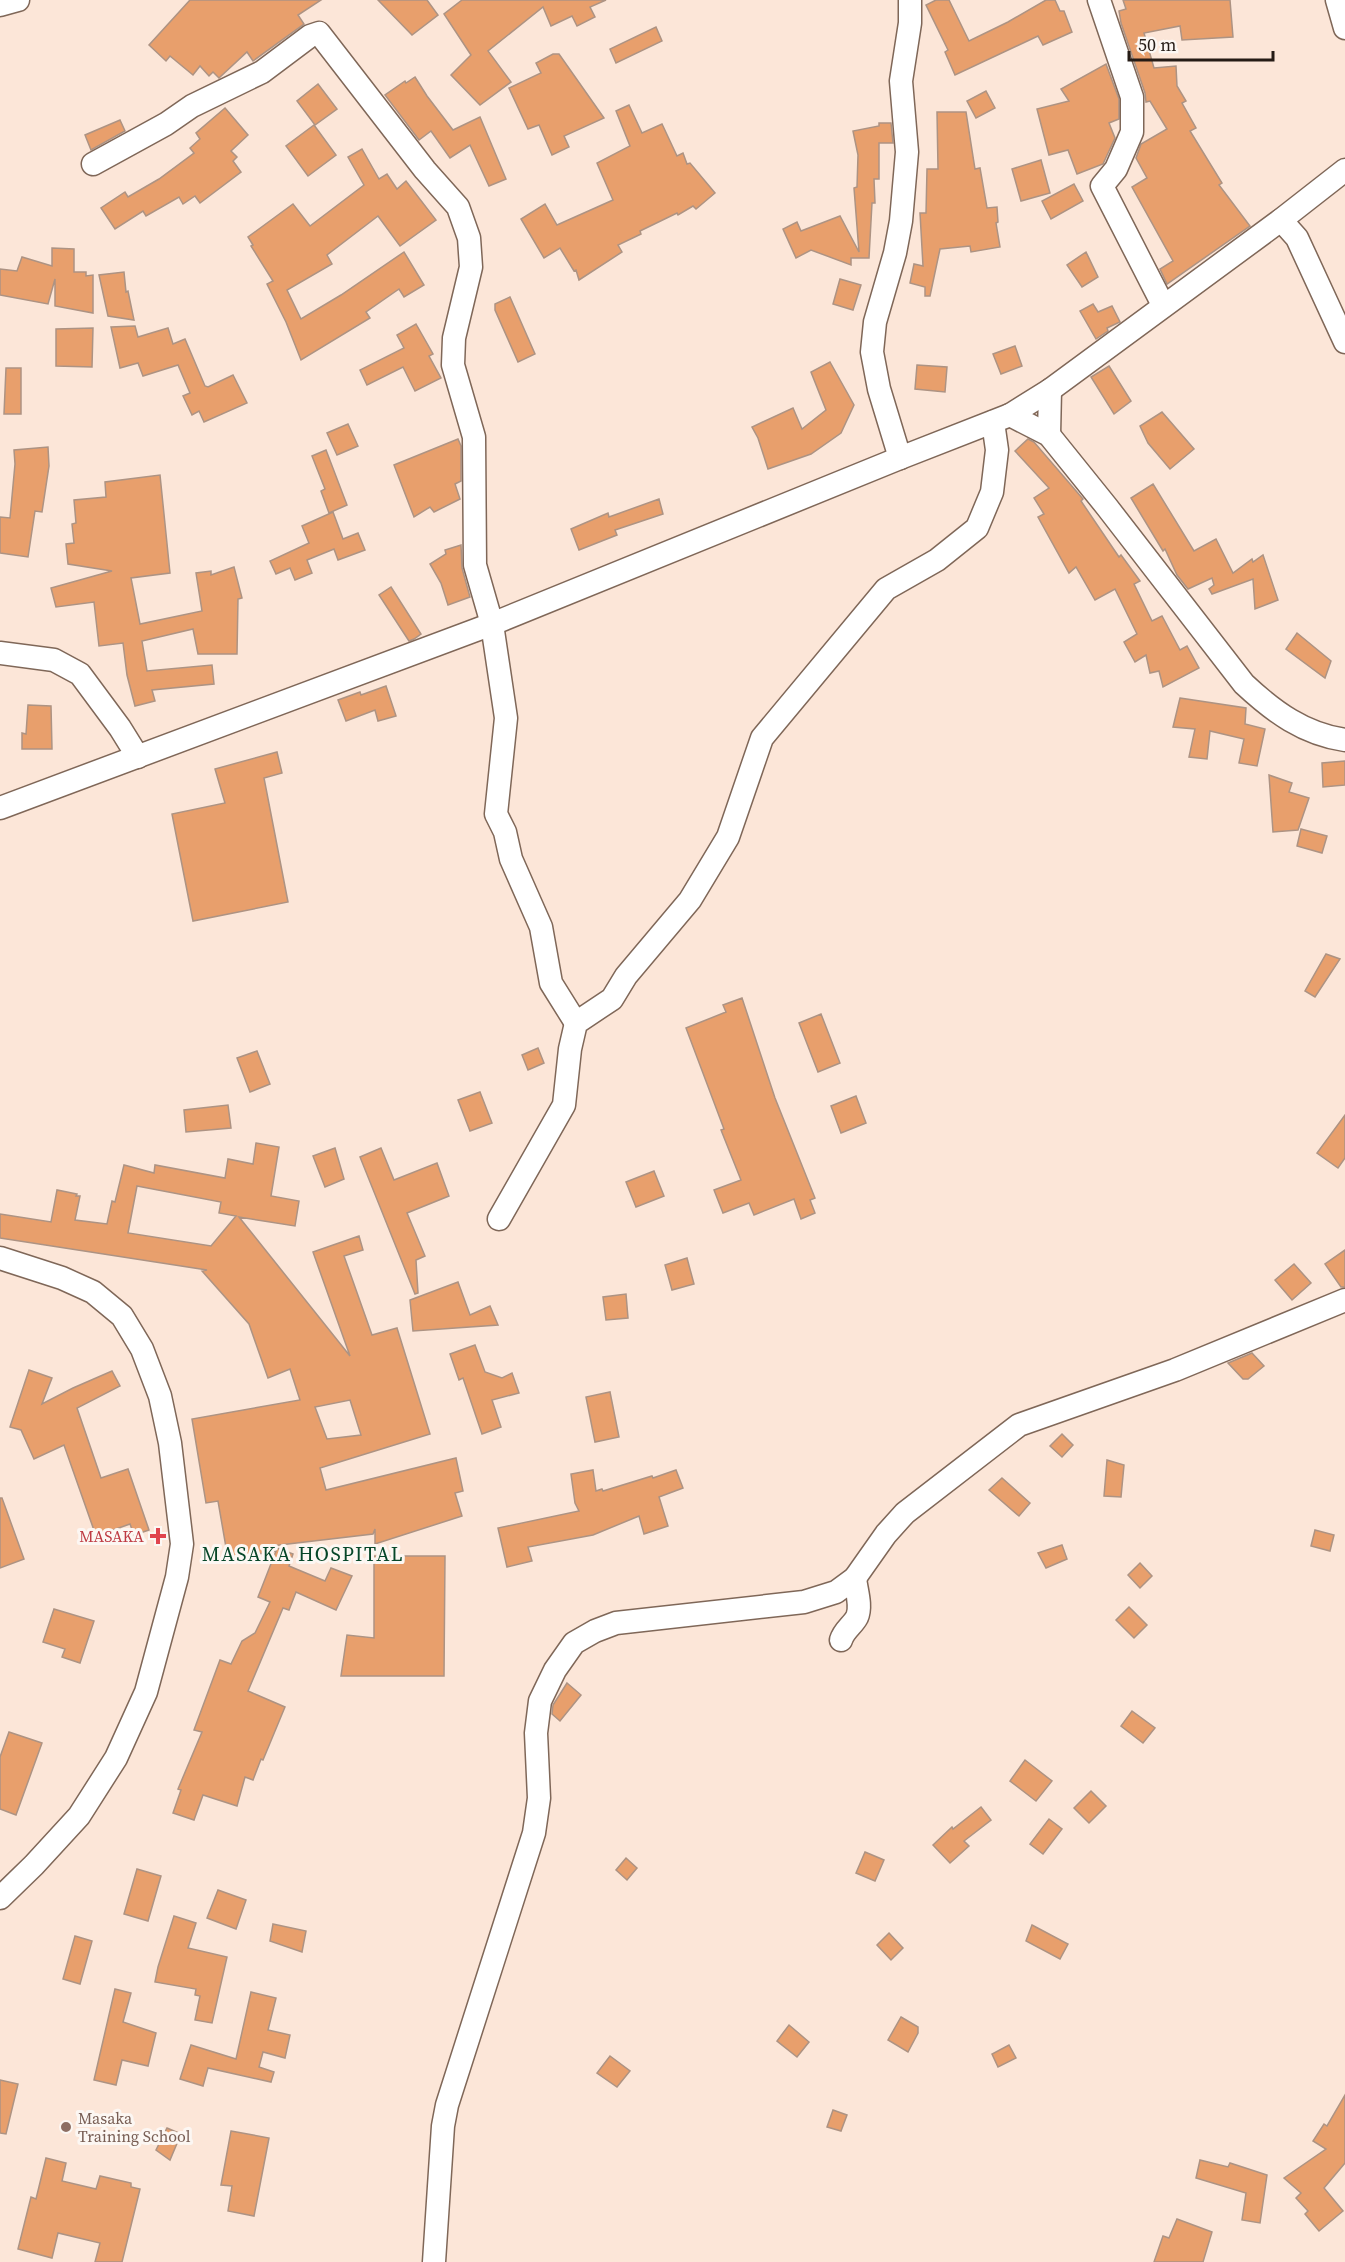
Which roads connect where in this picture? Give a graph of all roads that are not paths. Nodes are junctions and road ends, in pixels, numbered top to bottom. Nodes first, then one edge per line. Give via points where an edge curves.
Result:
1 (18, 0) edge
2 (910, 0) edge
3 (1099, 0) edge
4 (1337, 0) edge
5 (0, 4) edge
6 (1345, 28) edge
7 (93, 164) dead end
8 (1345, 170) edge
9 (1281, 220) junction
10 (1163, 305) junction
11 (1345, 342) edge
12 (1050, 390) junction
13 (1001, 419) junction
14 (1048, 435) junction
15 (900, 458) junction
16 (492, 624) junction
17 (0, 653) edge
18 (1345, 740) edge
19 (138, 757) junction
20 (0, 808) edge
21 (576, 1023) junction
22 (499, 1219) dead end
23 (0, 1258) edge
24 (1345, 1300) edge
25 (855, 1578) junction
26 (841, 1640) dead end
27 (0, 1898) edge
28 (434, 2262) edge

1 - 5 street
2 - 15 street via 901,81 907,152 901,221 875,322 872,352
3 - 10 street via 1132,97 1132,132 1116,170 1102,186
4 - 6 street
7 - 16 street via 192,106 262,72 310,36 319,33 327,41 458,207 469,238 471,267 454,338 453,365 474,437 475,565
8 - 9 street
9 - 10 street
9 - 11 street via 1297,238
10 - 12 street
12 - 13 street
12 - 14 street
13 - 14 street
13 - 15 street
13 - 21 street via 992,492 977,528 937,560 885,589 762,738 728,837 690,900 626,976 612,999
14 - 18 street via 1244,684 1291,722 1325,737
15 - 16 street
16 - 19 street
16 - 21 street via 506,718 496,814 541,927 551,983
17 - 19 street via 54,660 80,674
19 - 20 street
21 - 22 street via 564,1105
23 - 27 street via 73,1282 93,1292 122,1316 142,1349 160,1396 182,1544 146,1692 116,1758 79,1816
24 - 25 street via 1175,1370 1019,1425 905,1514
25 - 26 street via 858,1612
25 - 28 street via 836,1592 804,1602 616,1623 574,1643 555,1670 540,1701 536,1733 539,1798 534,1833 447,2105

